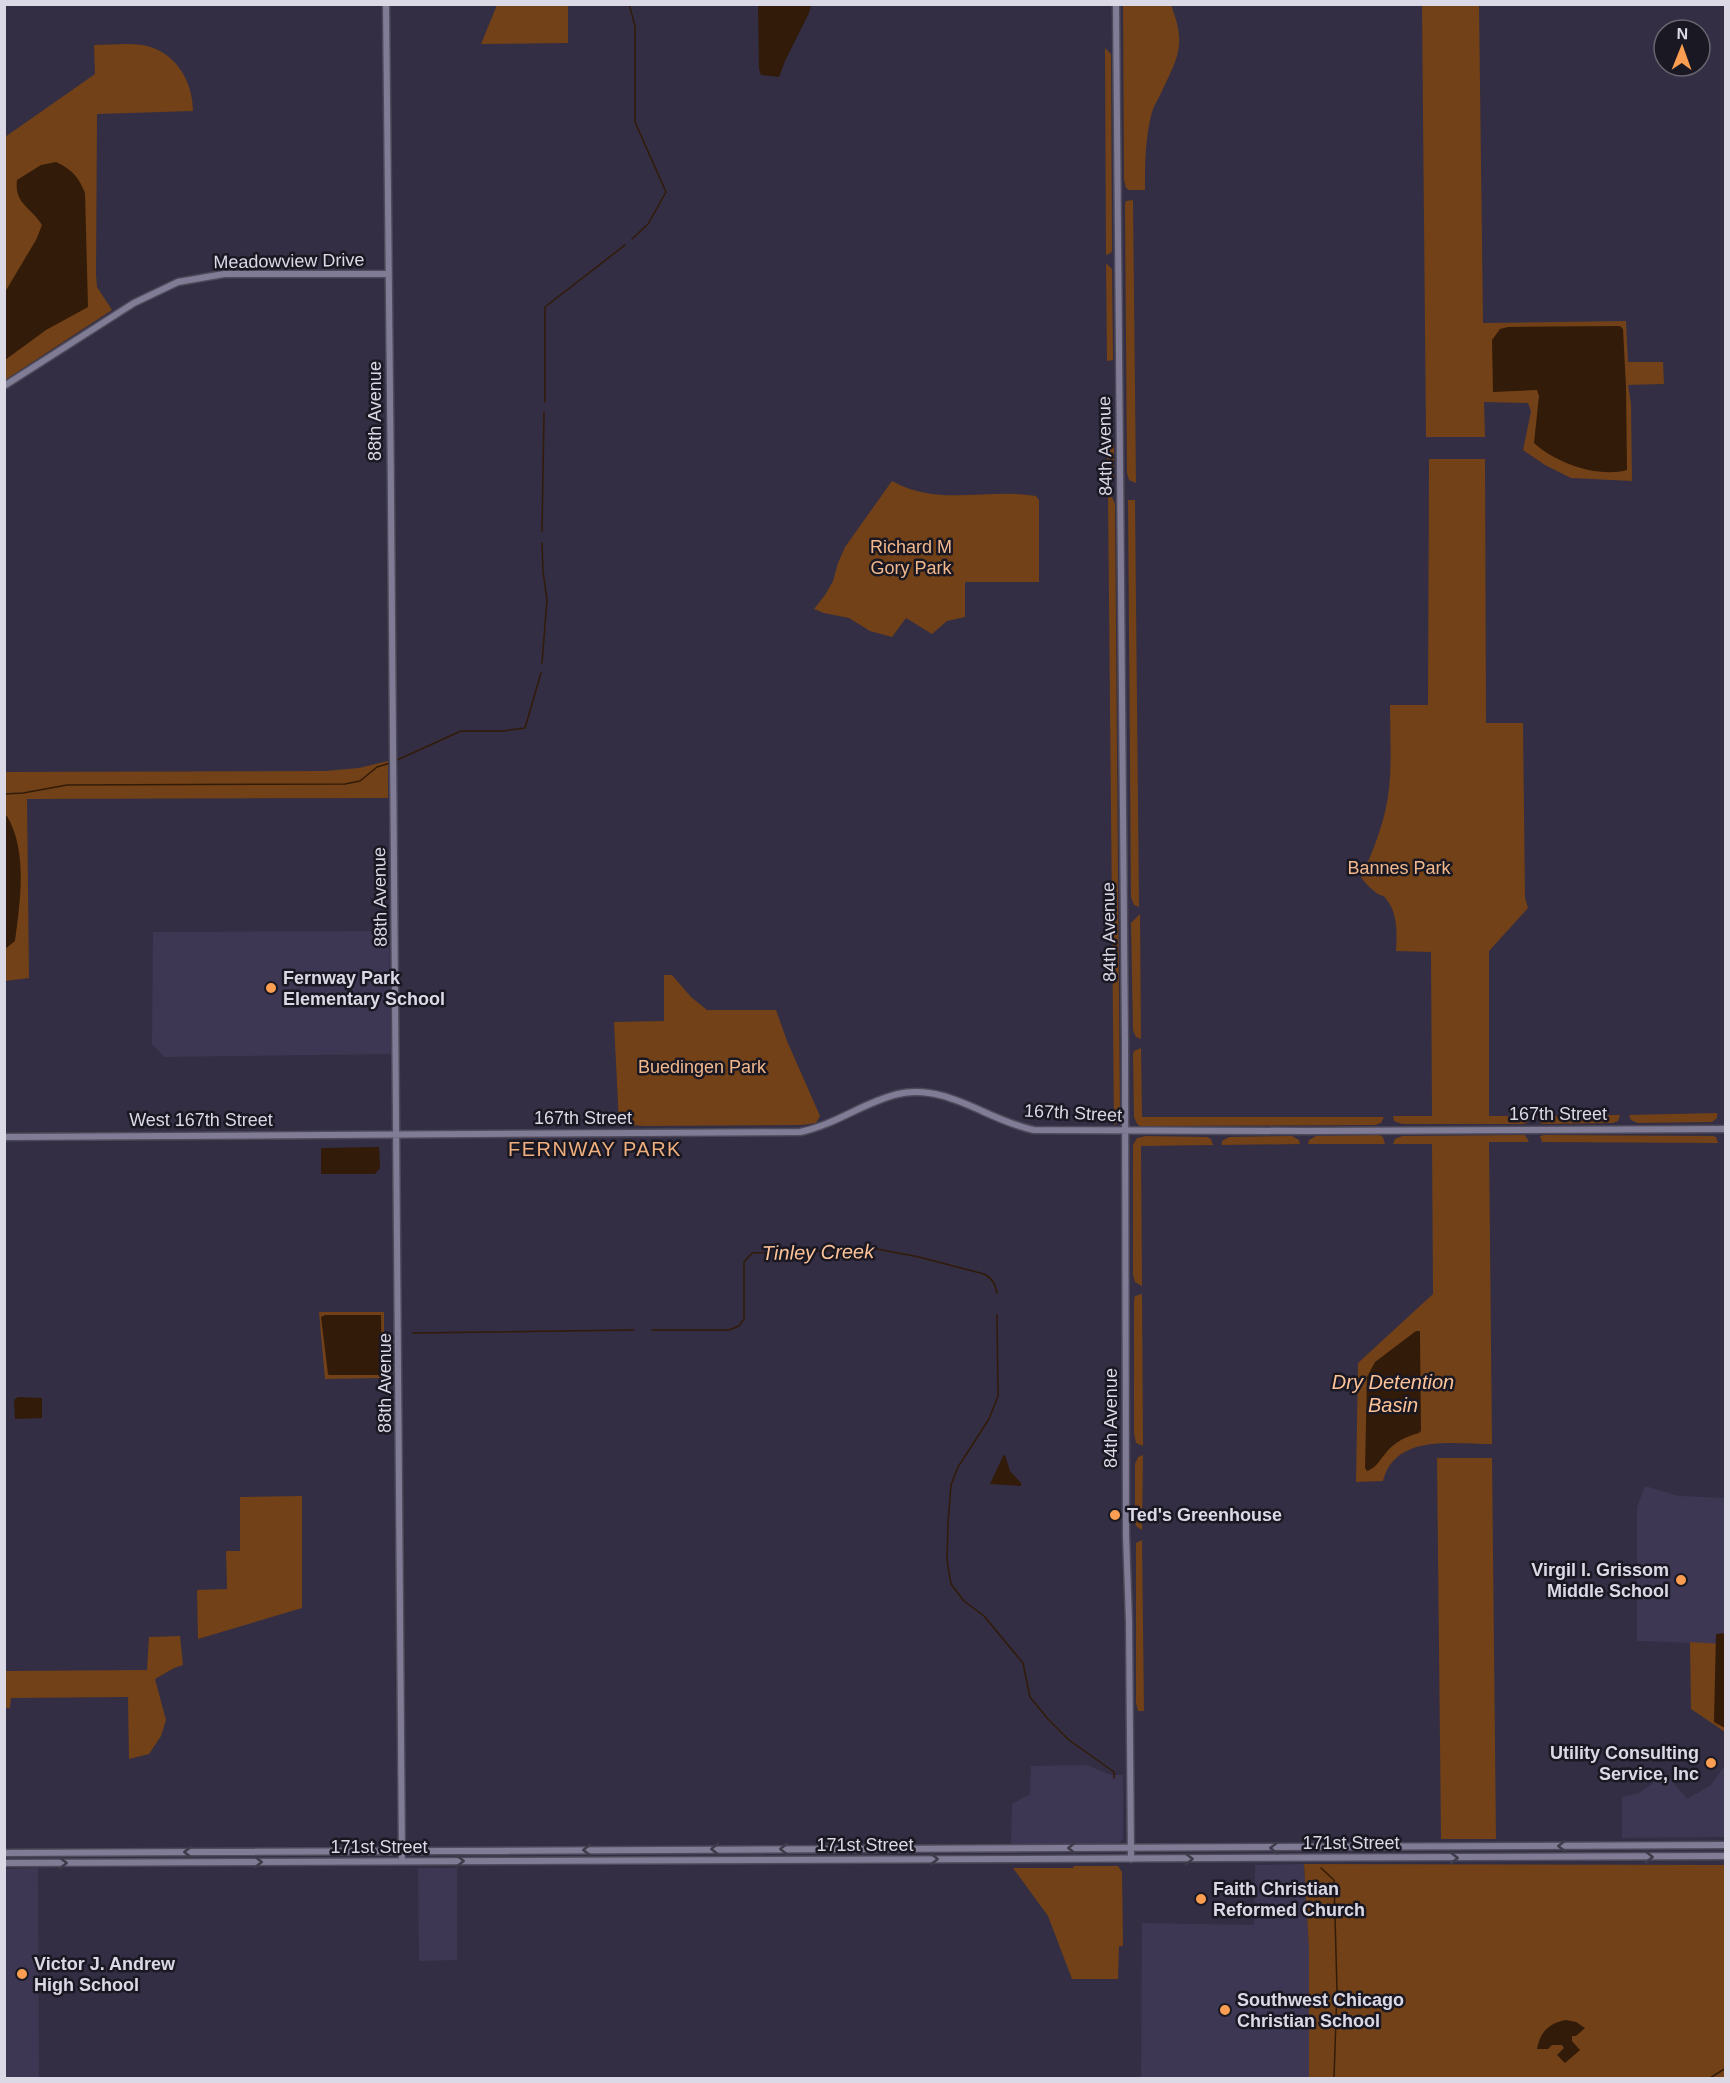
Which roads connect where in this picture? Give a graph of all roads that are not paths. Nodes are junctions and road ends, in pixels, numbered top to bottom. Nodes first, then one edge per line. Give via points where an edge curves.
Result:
1 (386, 4) edge
2 (1116, 4) edge
3 (388, 274) junction
4 (4, 386) edge
5 (1725, 1129) edge
6 (1126, 1131) junction
7 (398, 1134) junction
8 (4, 1137) edge
9 (1725, 1845) edge
10 (1131, 1848) junction
11 (402, 1851) junction
12 (4, 1853) edge
13 (1725, 1856) edge
14 (1131, 1859) junction
15 (402, 1861) junction
16 (4, 1863) edge

1 - 3 street, 88th Avenue
2 - 6 street, 84th Avenue
3 - 4 street, Meadowview Drive via 224,274 178,282 134,303
3 - 7 street, 88th Avenue
5 - 6 street, 167th Street
6 - 7 street, 167th Street via 1017,1127 948,1096 912,1092 888,1097 816,1129 800,1132
6 - 10 street, 84th Avenue
7 - 8 street, West 167th Street
7 - 11 street, 88th Avenue
9 -> 10 street, 171st Street
10 -> 11 street, 171st Street
10 - 14 street, 84th Avenue
11 -> 12 street, 171st Street
11 - 15 street, 88th Avenue
14 -> 13 street, 171st Street
15 -> 14 street, 171st Street
16 -> 15 street, 171st Street

